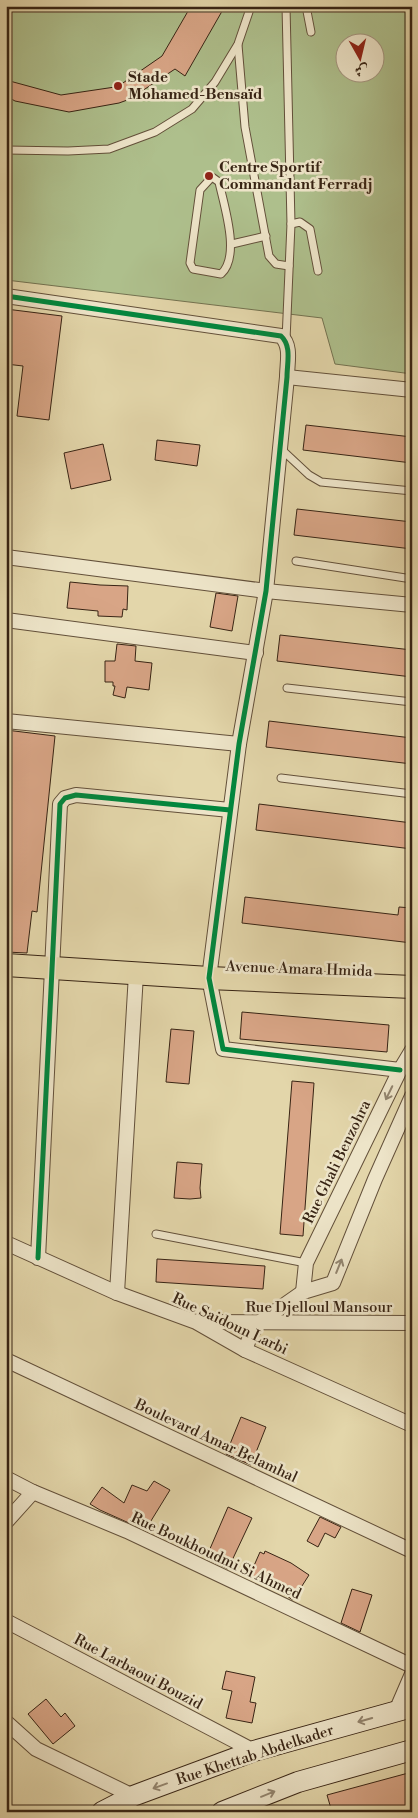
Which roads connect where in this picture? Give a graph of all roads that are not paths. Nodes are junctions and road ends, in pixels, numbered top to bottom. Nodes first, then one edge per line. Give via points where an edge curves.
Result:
1 (251, 6) edge
2 (286, 6) edge
3 (306, 6) edge
4 (312, 32) dead end
5 (238, 44) junction
6 (6, 150) edge
7 (290, 224) junction
8 (266, 236) junction
9 (232, 244) junction
10 (289, 266) junction
11 (318, 272) dead end
12 (6, 296) edge
13 (286, 340) junction
14 (287, 377) junction
15 (412, 390) edge
16 (280, 447) junction
17 (412, 491) edge
18 (6, 557) edge
19 (296, 561) dead end
20 (412, 579) edge
21 (266, 591) junction
22 (412, 604) edge
23 (6, 620) edge
24 (256, 653) junction
25 (287, 688) dead end
26 (412, 702) edge
27 (6, 721) edge
28 (239, 744) junction
29 (282, 778) dead end
30 (412, 794) edge
31 (230, 810) junction
32 (6, 965) edge
33 (51, 969) junction
34 (136, 974) junction
35 (209, 978) junction
36 (412, 987) edge
37 (412, 1050) edge
38 (400, 1070) junction
39 (412, 1096) edge
40 (156, 1234) dead end
41 (6, 1243) edge
42 (38, 1258) junction
43 (306, 1263) junction
44 (303, 1292) junction
45 (117, 1294) junction
46 (196, 1322) junction
47 (260, 1322) junction
48 (412, 1324) edge
49 (245, 1350) junction
50 (6, 1360) edge
51 (412, 1425) edge
52 (6, 1478) edge
53 (33, 1492) junction
54 (6, 1522) edge
55 (412, 1551) edge
56 (6, 1621) edge
57 (412, 1666) edge
58 (412, 1674) edge
59 (404, 1709) edge
60 (6, 1722) edge
61 (412, 1750) edge
62 (254, 1751) junction
63 (133, 1796) junction
64 (102, 1812) edge
65 (222, 1812) edge

1 - 5 lane
2 - 7 lane
3 - 4 lane
5 - 6 lane via 215,82 192,108 155,132 109,148
5 - 8 lane via 245,127
7 - 10 lane
7 - 11 lane via 300,222 310,229
8 - 9 lane
8 - 10 lane via 269,256 276,264
9 - 9 lane via 221,274 193,268 190,263 200,190 212,177 219,182
10 - 13 lane
12 - 13 street via 280,336
13 - 14 street
14 - 15 street
14 - 16 street
16 - 17 lane via 321,482
16 - 21 street
18 - 21 street
19 - 20 lane
21 - 22 street
21 - 24 street
23 - 24 street
24 - 28 street
25 - 26 lane
27 - 28 street
28 - 31 street
29 - 30 lane
31 - 33 street via 76,795 65,798 60,804
31 - 35 street
32 - 33 main road, Avenue Amara Hmida
33 - 34 main road, Avenue Amara Hmida
33 - 42 street
34 - 35 main road, Avenue Amara Hmida
34 - 45 street
35 - 36 main road, Avenue Amara Hmida
35 - 38 street via 223,1049
37 - 38 street, Rue Ghali Benzohra
38 -> 43 street, Rue Ghali Benzohra
44 -> 39 street via 333,1283
40 - 43 lane
41 - 42 street, Rue Saidoun Larbi
42 - 45 street, Rue Saidoun Larbi
43 - 44 street, Rue Ghali Benzohra
44 - 47 street
45 - 46 street, Rue Saidoun Larbi
46 - 47 street, Rue Djelloul Mansour
46 - 49 street, Rue Saidoun Larbi
47 - 48 street, Rue Djelloul Mansour
47 - 49 street
49 - 51 street, Rue Saidoun Larbi
50 - 55 street, Boulevard Amar Belamhal
52 - 53 street, Rue Boukhoudmi Si Ahmed
53 - 54 street
53 - 57 street, Rue Boukhoudmi Si Ahmed via 127,1531
56 - 62 street, Rue Larbaoui Bouzid
58 - 59 street
59 -> 62 main road, Rue Khettab Abdelkader
60 - 63 street via 36,1749
65 -> 61 main road via 298,1782
62 -> 63 main road, Rue Khettab Abdelkader
63 - 64 main road, Rue Khettab Abdelkader

